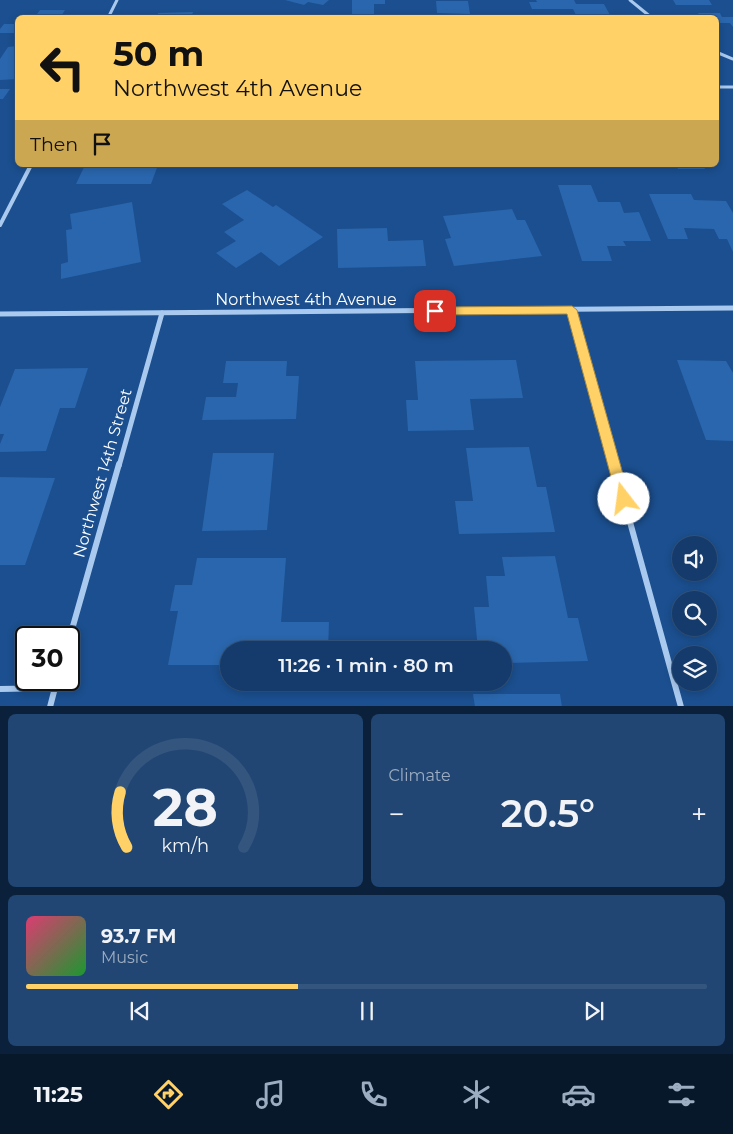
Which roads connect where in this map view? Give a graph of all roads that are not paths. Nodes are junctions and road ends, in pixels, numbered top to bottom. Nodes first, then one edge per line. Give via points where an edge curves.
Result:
1 (117, 0) edge
2 (630, 0) edge
3 (110, 15) edge
4 (648, 15) edge
5 (719, 53) edge
6 (733, 59) edge
7 (719, 87) edge
8 (733, 87) edge
9 (30, 167) edge
10 (0, 225) edge
11 (733, 308) edge
12 (572, 310) junction
13 (162, 313) junction
14 (0, 314) edge
15 (73, 626) edge
16 (0, 689) edge
17 (15, 689) edge
18 (54, 691) edge
19 (50, 706) edge
20 (681, 706) edge

1 - 3 street
2 - 4 street
5 - 6 street
7 - 8 street
9 - 10 street
11 - 12 street, Northwest 4th Avenue
12 - 13 street, Northwest 4th Avenue
12 - 20 street
13 - 14 street, Northwest 4th Avenue
13 - 15 street, Northwest 14th Street
16 - 17 street
18 - 19 street

